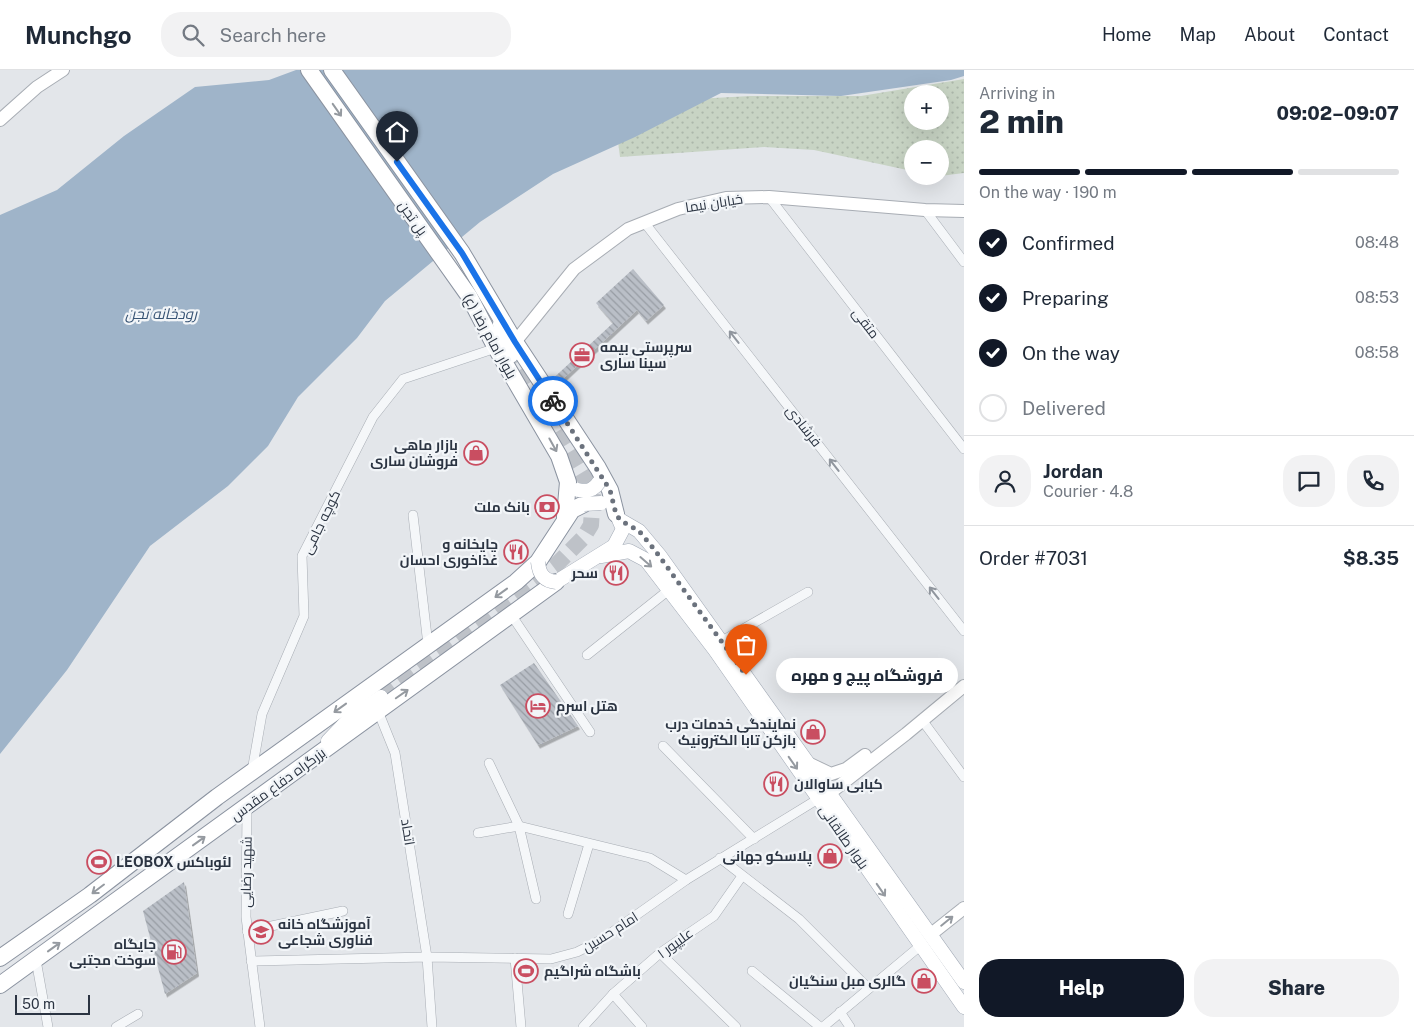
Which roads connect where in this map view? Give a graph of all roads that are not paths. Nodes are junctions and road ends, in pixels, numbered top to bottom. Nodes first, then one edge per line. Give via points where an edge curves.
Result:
1 (62, 70) edge
2 (309, 70) edge
3 (332, 70) edge
4 (0, 120) edge
5 (769, 197) junction
6 (925, 210) junction
7 (964, 211) edge
8 (644, 222) junction
9 (462, 253) joint
10 (964, 262) edge
11 (448, 267) joint
12 (496, 348) junction
13 (513, 349) junction
14 (964, 449) edge
15 (598, 474) junction
16 (576, 491) junction
17 (413, 515) dead end
18 (566, 517) junction
19 (618, 517) junction
20 (601, 556) junction
21 (530, 571) junction
22 (545, 588) junction
23 (670, 589) junction
24 (808, 592) dead end
25 (512, 616) junction
26 (964, 631) edge
27 (722, 641) junction
28 (428, 645) junction
29 (587, 655) dead end
30 (964, 686) edge
31 (380, 704) junction
32 (922, 720) junction
33 (590, 732) dead end
34 (663, 746) dead end
35 (886, 749) junction
36 (489, 763) dead end
37 (808, 763) junction
38 (252, 772) junction
39 (964, 776) edge
40 (820, 795) junction
41 (247, 806) junction
42 (519, 826) junction
43 (478, 833) dead end
44 (754, 839) junction
45 (589, 844) junction
46 (720, 858) junction
47 (742, 876) junction
48 (686, 880) junction
49 (536, 899) dead end
50 (964, 908) edge
51 (343, 911) dead end
52 (568, 914) dead end
53 (247, 931) junction
54 (930, 935) junction
55 (920, 946) junction
56 (660, 953) junction
57 (427, 957) junction
58 (0, 958) edge
59 (516, 958) junction
60 (36, 960) junction
61 (251, 961) junction
62 (752, 970) dead end
63 (964, 982) edge
64 (0, 985) edge
65 (868, 988) junction
66 (613, 994) junction
67 (964, 1007) edge
68 (840, 1012) junction
69 (138, 1014) dead end
70 (48, 1027) edge
71 (116, 1027) edge
72 (260, 1027) edge
73 (432, 1027) edge
74 (521, 1027) edge
75 (583, 1027) edge
76 (642, 1027) edge
77 (736, 1027) edge
78 (821, 1027) edge
79 (850, 1027) edge

1 - 4 street
2 -> 11 highway, پل تجن
3 - 9 highway, پل تجن
5 - 6 street, خیابان نیما
5 - 8 street, خیابان نیما via 726,198 678,208
5 - 14 street, متقی
6 - 7 street, خیابان نیما
6 - 10 street
8 - 13 street, خیابان نیما via 628,229 574,269
26 -> 8 street, فرشادی
9 - 13 highway, بلوار امام رضا (ع) via 499,316
11 - 12 highway, بلوار امام رضا (ع) via 469,296
12 -> 16 highway, بلوار امام رضا (ع) via 560,456
12 - 38 street, کوچه جامی via 402,379 373,417 302,556 304,616 262,714
13 - 15 highway, بلوار امام رضا (ع)
15 - 16 main road, bridge via 596,488
15 - 19 highway, بلوار امام رضا (ع) via 610,490
16 - 18 highway via 574,507
16 - 18 highway, بلوار امام رضا (ع) via 568,496
16 - 19 main road, بلوار طالقانی, bridge via 601,503
17 - 28 street
18 - 21 highway
19 - 20 main road via 623,529 619,540
19 - 27 main road, بلوار طالقانی via 639,531
20 - 22 main road
20 -> 23 main road, بلوار طالقانی via 629,551 646,560
21 - 22 main road, bridge via 549,581
21 -> 28 highway, بزرگراه دفاع مقدس
22 - 25 highway, بزرگراه دفاع مقدس
23 - 29 street
23 -> 40 main road, بلوار طالقانی
24 - 27 street
31 -> 25 highway, بزرگراه دفاع مقدس
25 - 33 street
27 - 37 main road, بلوار طالقانی
28 -> 38 highway, بزرگراه دفاع مقدس
30 - 32 street
31 - 41 highway, بزرگراه دفاع مقدس
31 - 57 street, اتحاد via 395,753
32 - 35 street
32 - 39 street
34 - 44 street
35 - 37 street via 873,749 846,769 831,774
35 - 40 street
36 - 42 street
37 - 40 main road, بلوار طالقانی
38 -> 58 highway, بزرگراه دفاع مقدس via 90,895
40 - 44 street, امام حسین
40 - 54 main road, بلوار طالقانی
40 -> 55 main road, بلوار طالقانی
41 - 53 street, شهید رضایی
60 -> 41 highway, بزرگراه دفاع مقدس
42 - 43 street
42 - 45 street
42 - 49 street
44 - 46 street, امام حسین
45 - 48 street via 650,858
45 - 52 street
46 - 47 street
46 - 48 street, امام حسین
47 - 56 street, علیپور ۱ via 714,916
47 - 65 street via 799,920
48 - 59 street, امام حسین via 601,940 577,952 551,959
54 -> 50 street
51 - 53 street
53 - 61 street, شهید رضایی
54 - 63 main road, بلوار طالقانی
55 - 65 street
55 - 67 main road, بلوار طالقانی
56 - 66 street, علیپور ۱
56 - 77 street
57 - 59 street, امام حسین
57 - 61 street, امام حسین
57 - 73 street, اتحاد
59 - 74 street
60 - 64 highway, بزرگراه دفاع مقدس
60 - 70 street
61 - 72 street, شهید رضایی
62 - 78 street
65 - 68 street
66 - 75 street, علیپور ۱
66 - 76 street
68 - 78 street
68 - 79 street
69 - 71 street

